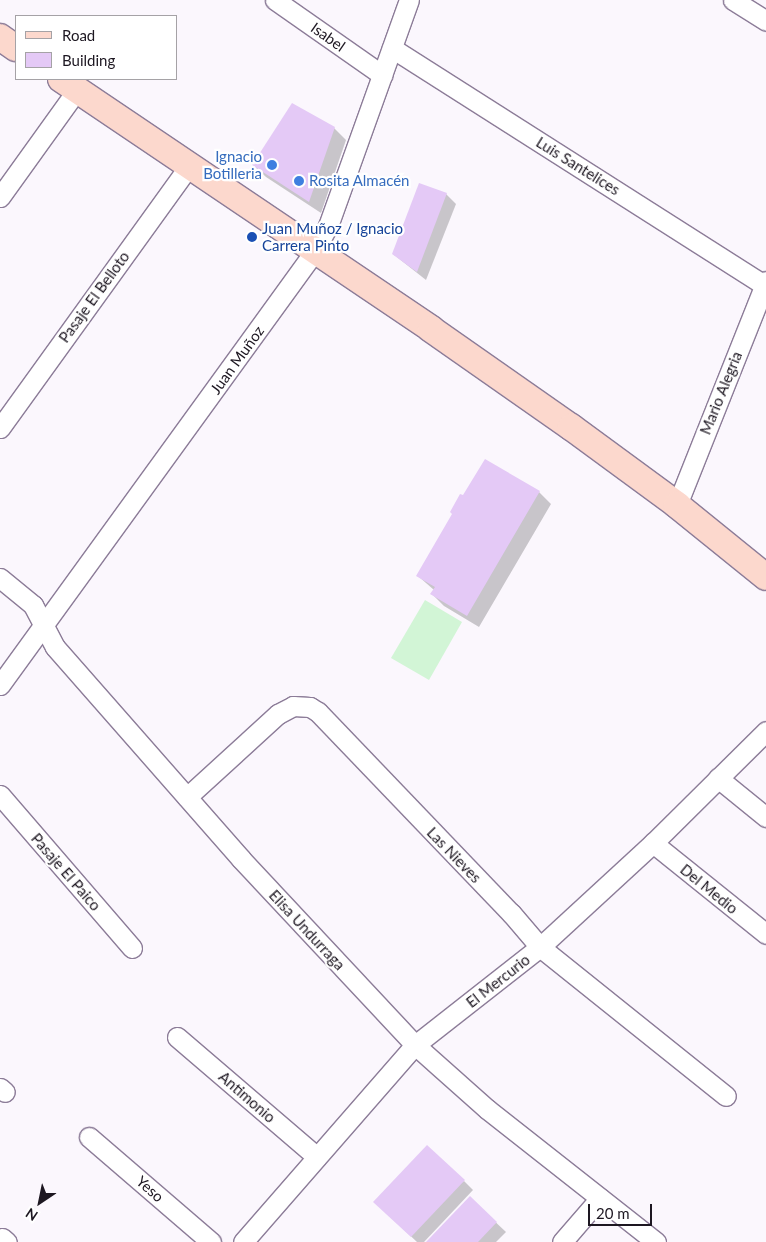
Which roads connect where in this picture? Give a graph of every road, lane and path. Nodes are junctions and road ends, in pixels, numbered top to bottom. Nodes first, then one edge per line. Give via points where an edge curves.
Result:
1 (274, 0) edge
2 (409, 0) edge
3 (733, 0) edge
4 (766, 21) edge
5 (0, 37) edge
6 (15, 47) edge
7 (392, 48) junction
8 (382, 75) junction
9 (69, 84) edge
10 (189, 166) junction
11 (0, 197) edge
12 (314, 252) junction
13 (765, 283) edge
14 (0, 428) edge
15 (677, 505) junction
16 (766, 577) edge
17 (0, 578) edge
18 (43, 625) junction
19 (0, 685) edge
20 (766, 731) edge
21 (718, 778) junction
22 (0, 795) edge
23 (188, 797) junction
24 (766, 817) edge
25 (653, 843) junction
26 (766, 934) edge
27 (540, 947) junction
28 (132, 948) dead end
29 (177, 1037) dead end
30 (415, 1045) junction
31 (726, 1096) dead end
32 (89, 1137) dead end
33 (317, 1157) junction
34 (600, 1198) junction
35 (252, 1239) edge
36 (211, 1242) edge
37 (562, 1242) edge
38 (656, 1242) edge

1 - 8 street, Isabel
2 - 7 street, Juan Muñoz
3 - 4 street
5 - 6 main road
7 - 8 street, Juan Muñoz
7 - 13 street, Luis Santelices
8 - 12 street, Juan Muñoz via 328,226
9 - 10 main road
9 - 11 street
10 - 12 main road
10 - 14 street, Pasaje El Belloto
12 - 15 main road via 432,329
12 - 18 street, Juan Muñoz
13 - 15 street, Mario Alegria
15 - 16 main road
17 - 18 street, Elisa Undurraga via 33,605
18 - 19 street, Juan Muñoz
18 - 23 street, Elisa Undurraga via 55,647
20 - 21 street, El Mercurio
21 - 24 street
21 - 25 street, El Mercurio
22 - 28 street, Pasaje El Paico
23 - 27 street, Las Nieves via 278,714 293,706 310,707 511,913
23 - 30 street, Elisa Undurraga via 297,920
25 - 26 street, Del Medio
25 - 27 street, El Mercurio
27 - 30 street, El Mercurio
27 - 31 street, Las Nieves
29 - 33 street, Antimonio
30 - 33 street, El Mercurio
30 - 34 street, Elisa Undurraga via 487,1109
32 - 36 street, Yeso
33 - 35 street, El Mercurio
34 - 37 street
34 - 38 street, Elisa Undurraga

